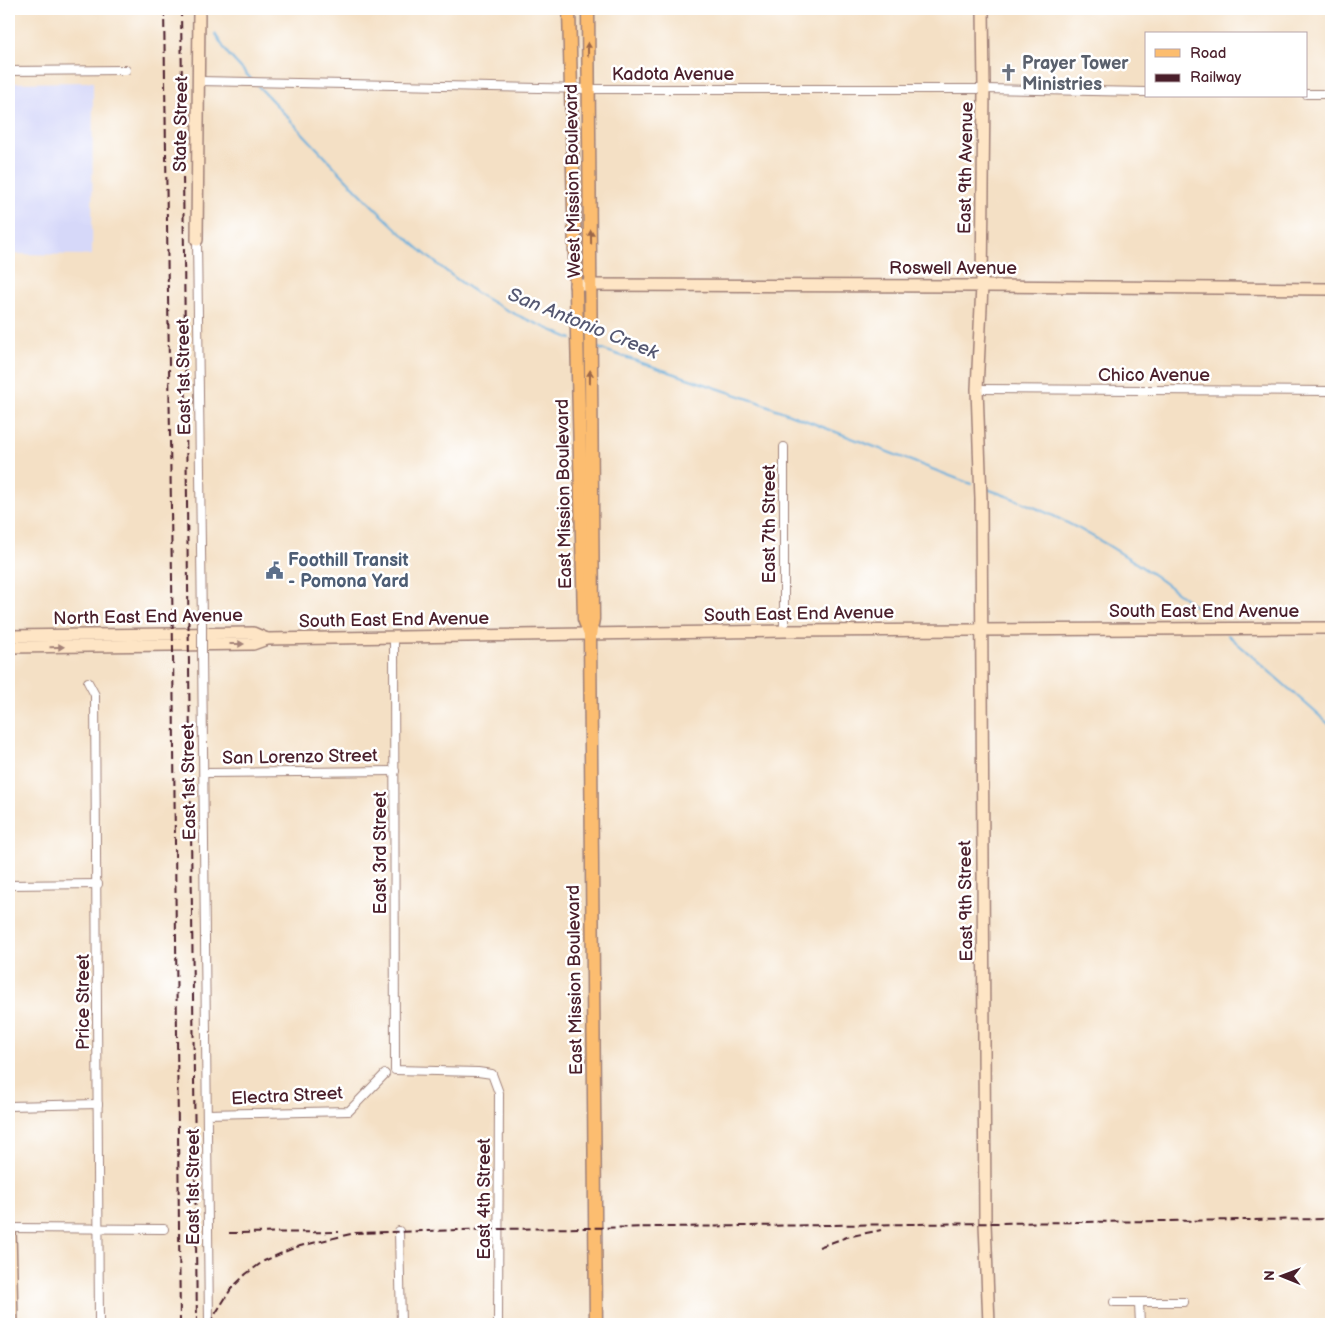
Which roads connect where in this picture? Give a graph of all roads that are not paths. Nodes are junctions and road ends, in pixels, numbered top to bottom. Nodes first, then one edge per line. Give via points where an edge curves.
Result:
1 (199, 9) edge
2 (569, 9) edge
3 (588, 9) edge
4 (983, 9) edge
5 (126, 70) dead end
6 (9, 71) edge
7 (199, 81) junction
8 (570, 87) junction
9 (589, 89) junction
10 (984, 89) junction
11 (1145, 92) edge
12 (1308, 94) edge
13 (1331, 94) edge
14 (197, 240) joint
15 (575, 285) junction
16 (592, 285) junction
17 (982, 286) junction
18 (1331, 290) edge
19 (585, 352) junction
20 (977, 389) junction
21 (1331, 391) edge
22 (784, 447) dead end
23 (980, 478) joint
24 (1331, 628) edge
25 (981, 629) junction
26 (784, 631) junction
27 (590, 635) junction
28 (9, 636) edge
29 (394, 637) junction
30 (267, 639) junction
31 (9, 648) edge
32 (88, 682) dead end
33 (395, 771) junction
34 (204, 774) junction
35 (98, 884) junction
36 (9, 885) edge
37 (385, 1074) dead end
38 (492, 1074) joint
39 (98, 1104) junction
40 (9, 1106) edge
41 (207, 1114) junction
42 (10, 1228) edge
43 (99, 1229) junction
44 (164, 1229) dead end
45 (399, 1231) dead end
46 (1114, 1302) dead end
47 (1184, 1302) dead end
48 (1139, 1303) junction
49 (12, 1324) edge
50 (99, 1324) edge
51 (209, 1324) edge
52 (401, 1324) edge
53 (498, 1324) edge
54 (596, 1324) edge
55 (989, 1324) edge
56 (1140, 1324) edge

1 - 7 street, State Street
2 - 8 main road
9 -> 3 main road, West Mission Boulevard
4 - 10 street, East 9th Avenue
5 - 6 street
7 - 8 street, Kadota Avenue
7 - 14 street, State Street via 196,119
8 - 9 street, Kadota Avenue
8 - 15 main road
9 - 10 street, Kadota Avenue
16 -> 9 main road, West Mission Boulevard
10 - 11 street, Kadota Avenue
10 - 17 street, East 9th Avenue
12 - 13 street
14 - 34 street, East 1st Street, bridge
15 - 16 street, Roswell Avenue
15 - 19 main road via 577,330
16 - 17 street, Roswell Avenue
16 - 19 main road, West Mission Boulevard via 591,339
17 - 18 street, Roswell Avenue
17 - 20 street, East 9th Avenue
19 - 27 main road, East Mission Boulevard via 584,619
20 - 21 street, Chico Avenue
20 - 23 street, East 9th Avenue
22 - 26 street, East 7th Street
23 - 25 street, East 9th Street
24 - 25 street, South East End Avenue
25 - 26 street, South East End Avenue
25 - 55 street, East 9th Street via 985,1223
26 - 27 street, South East End Avenue
27 - 29 street, South East End Avenue
27 - 54 main road, East Mission Boulevard
28 - 30 street, North East End Avenue via 253,633
29 - 30 street, South East End Avenue
29 - 33 street, East 3rd Street
31 -> 30 street, North East End Avenue via 253,644
32 - 35 street, Price Street via 95,695
33 - 34 street, San Lorenzo Street
33 - 38 street, East 3rd Street via 395,1070
34 - 41 street, East 1st Street
35 - 36 street
35 - 39 street, Price Street
37 - 41 street, Electra Street via 349,1111
38 - 53 street, East 4th Street via 499,1093
39 - 40 street
39 - 43 street, Price Street
41 - 51 street, East 1st Street
42 - 43 street
42 - 49 street
43 - 44 street
43 - 50 street, Price Street
45 - 52 street
46 - 48 street
47 - 48 street
48 - 56 street

